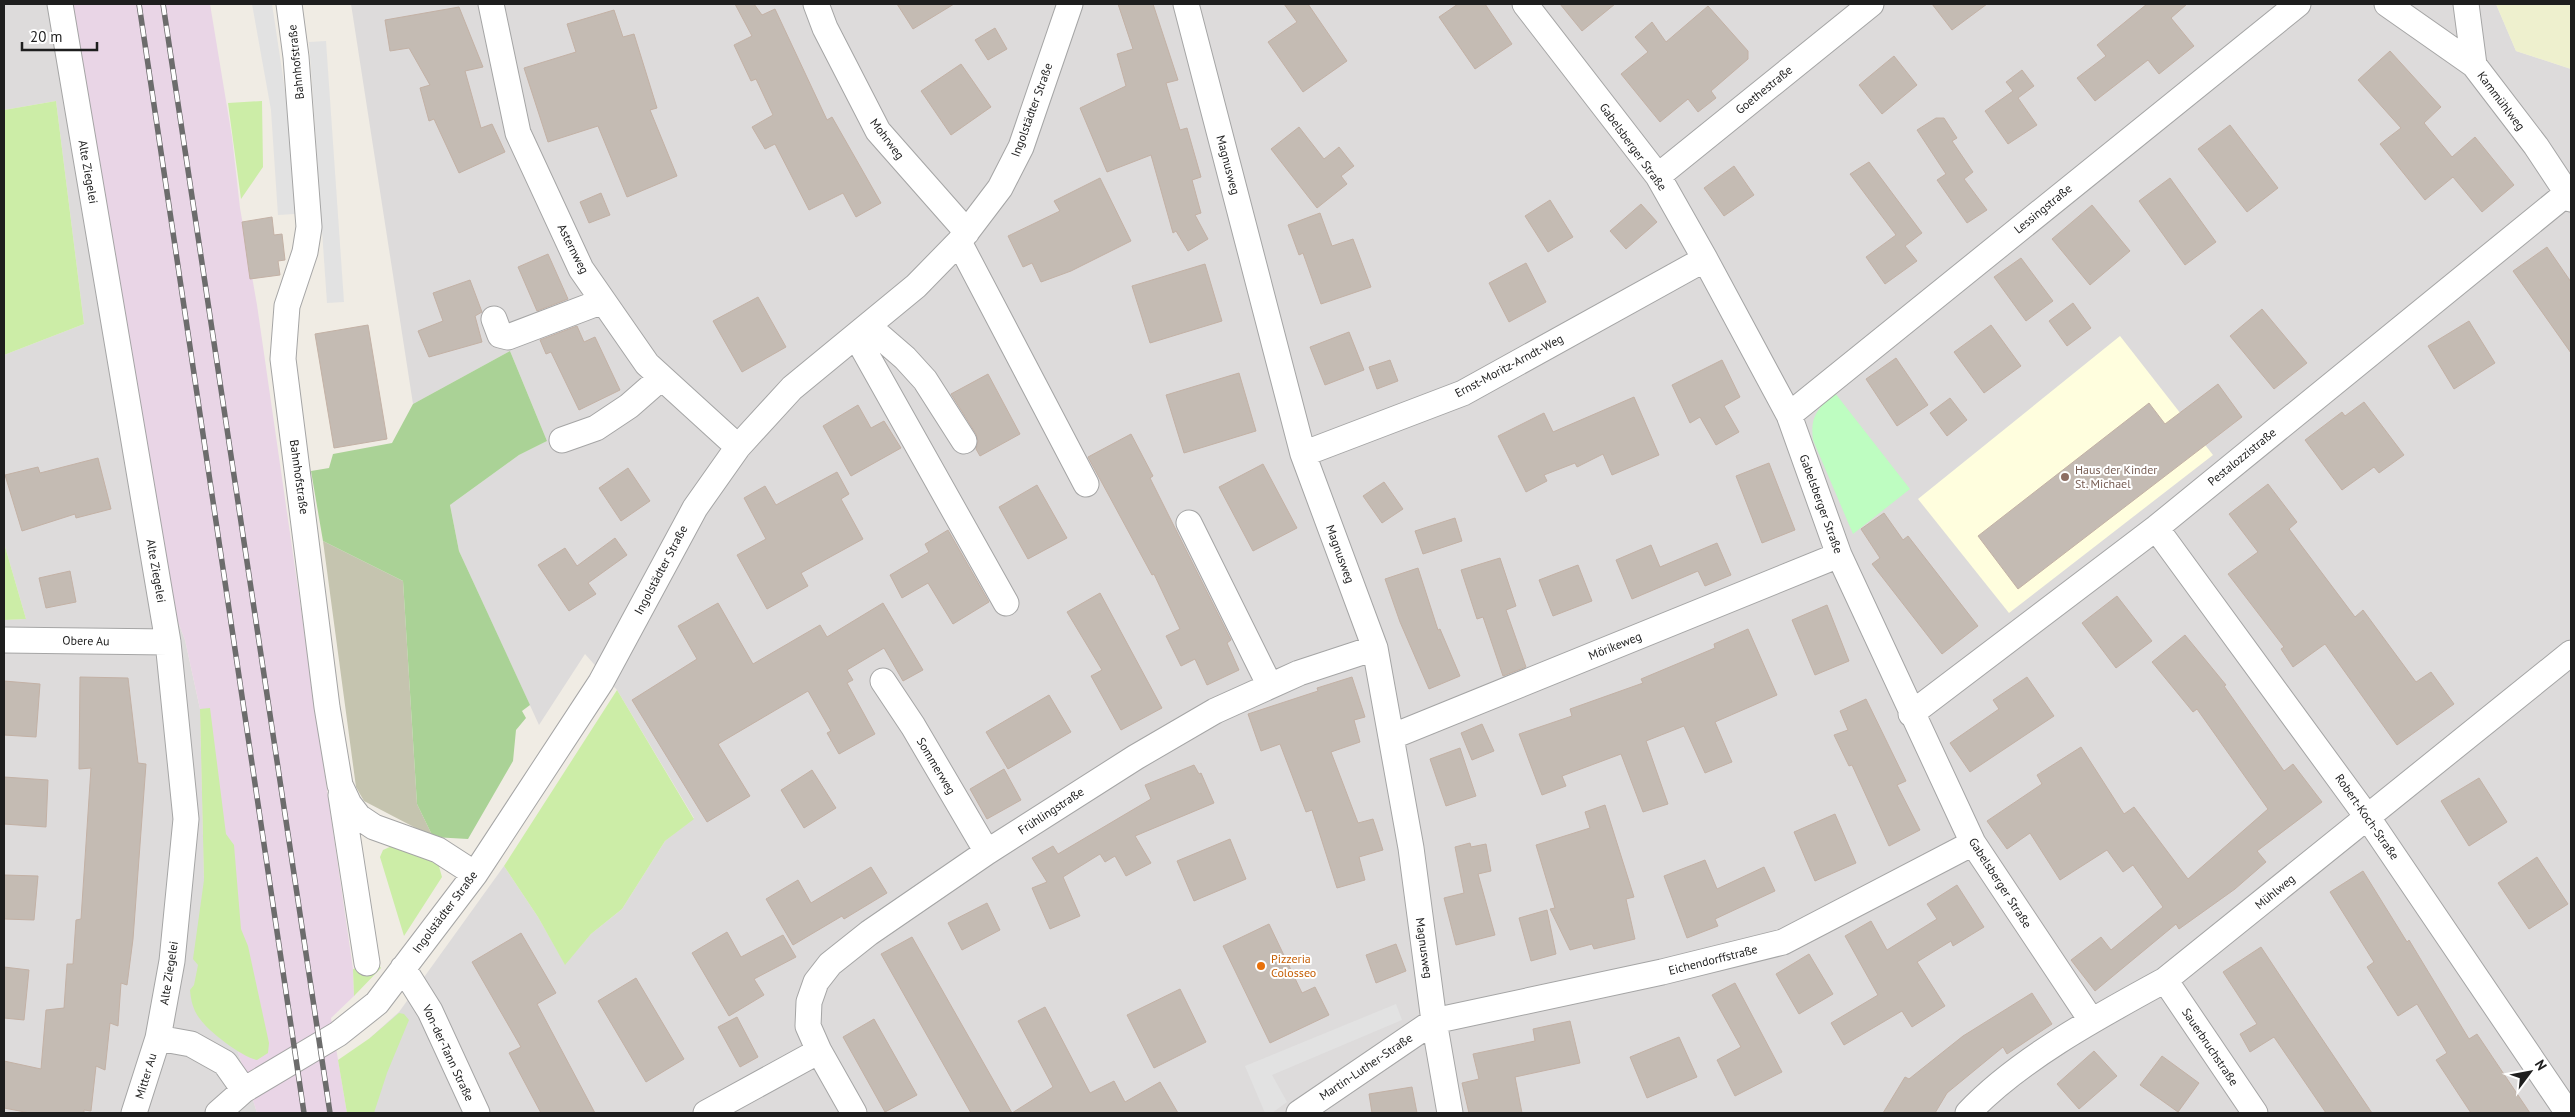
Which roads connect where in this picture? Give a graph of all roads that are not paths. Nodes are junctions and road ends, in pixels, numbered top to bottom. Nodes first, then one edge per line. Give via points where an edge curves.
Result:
1 (60, 4) edge
2 (289, 4) edge
3 (491, 4) edge
4 (816, 4) edge
5 (1070, 4) edge
6 (1186, 4) edge
7 (1525, 4) edge
8 (1871, 4) edge
9 (2298, 4) edge
10 (2387, 4) edge
11 (2466, 4) edge
12 (2474, 65) junction
13 (1658, 176) junction
14 (2570, 194) edge
15 (963, 237) junction
16 (1706, 259) junction
17 (603, 301) junction
18 (494, 319) dead end
19 (862, 331) junction
20 (661, 378) junction
21 (1789, 415) junction
22 (562, 440) dead end
23 (964, 441) dead end
24 (738, 447) junction
25 (1303, 454) junction
26 (1086, 484) dead end
27 (1189, 524) dead end
28 (2156, 528) junction
29 (1839, 555) junction
30 (1006, 603) dead end
31 (4, 640) edge
32 (168, 642) junction
33 (1375, 648) junction
34 (2571, 653) edge
35 (883, 682) dead end
36 (1270, 686) junction
37 (1911, 714) junction
38 (1392, 737) junction
39 (340, 785) junction
40 (2368, 818) junction
41 (1973, 844) junction
42 (987, 852) junction
43 (475, 874) junction
44 (367, 964) dead end
45 (403, 968) junction
46 (2165, 980) junction
47 (2091, 1020) junction
48 (1434, 1021) junction
49 (158, 1038) junction
50 (819, 1051) junction
51 (244, 1090) junction
52 (134, 1113) edge
53 (218, 1113) edge
54 (477, 1113) edge
55 (706, 1113) edge
56 (854, 1113) edge
57 (1299, 1113) edge
58 (1450, 1113) edge
59 (1968, 1113) edge
60 (2255, 1113) edge
61 (2568, 1113) edge

1 - 32 street, Alte Ziegelei
2 - 39 street, Bahnhofstraße via 309,227 305,252 287,306 282,359
3 - 17 street, Asternweg via 518,134 581,269
4 - 15 street, Mohrweg via 878,131
5 - 15 street, Ingolstädter Straße via 1021,147 1000,188
6 - 25 street, Magnusweg
7 - 13 street, Gabelsberger Straße
8 - 13 street, Goethestraße
9 - 21 street, Lessingstraße
10 - 12 street, Kammühlweg
11 - 12 street
12 - 14 street, Kammühlweg
13 - 16 street, Gabelsberger Straße
14 - 28 street, Pestalozzistraße
15 - 19 street, Ingolstädter Straße via 916,286
15 - 26 street, Mohrweg
16 - 21 street, Gabelsberger Straße
16 - 25 street, Ernst-Moritz-Arndt-Weg via 1463,393
17 - 18 street via 508,337 500,335
17 - 20 street, Asternweg via 647,364
19 - 23 street via 905,358 925,380
19 - 24 street, Ingolstädter Straße via 792,388
19 - 30 street
20 - 22 street via 629,406 596,428
20 - 24 street, Asternweg
21 - 29 street, Gabelsberger Straße
24 - 43 street, Ingolstädter Straße via 695,508 601,682
25 - 33 street, Magnusweg
27 - 36 street
28 - 37 street, Pestalozzistraße
28 - 40 street, Robert-Koch-Straße
29 - 37 street, Gabelsberger Straße
29 - 38 street, Mörikeweg
31 - 32 street, Obere Au
32 - 49 street, Alte Ziegelei via 186,819 172,961
33 - 36 street, Frühlingstraße
33 - 38 street, Magnusweg
34 - 40 street, Mühlweg
35 - 42 street, Sommerweg via 913,726
36 - 42 street, Frühlingstraße via 1215,711 1136,757
37 - 41 street, Gabelsberger Straße
38 - 48 street, Magnusweg via 1411,848
39 - 43 street, Bahnhofstraße via 359,817 374,827 438,850
39 - 44 street
40 - 46 street, Mühlweg
40 - 61 street, Robert-Koch-Straße
41 - 47 street, Gabelsberger Straße
41 - 48 street, Eichendorffstraße via 1783,942 1662,972
42 - 50 street, Frühlingstraße via 869,933 830,964 816,982 809,1002 808,1026
43 - 45 street, Ingolstädter Straße
45 - 51 street, Ingolstädter Straße via 378,1003 349,1026
45 - 54 street, Von-der-Tann Straße via 430,1011
46 - 47 street, Mühlweg
46 - 60 street, Sauerbruchstraße
47 - 59 street, Mühlweg via 1988,1092
48 - 57 street, Martin-Luther-Straße
48 - 58 street, Magnusweg
49 - 51 street via 191,1044 225,1063
49 - 52 street, Mitter Au
50 - 55 street
50 - 56 street, Frühlingstraße
51 - 53 street, Ingolstädter Straße

